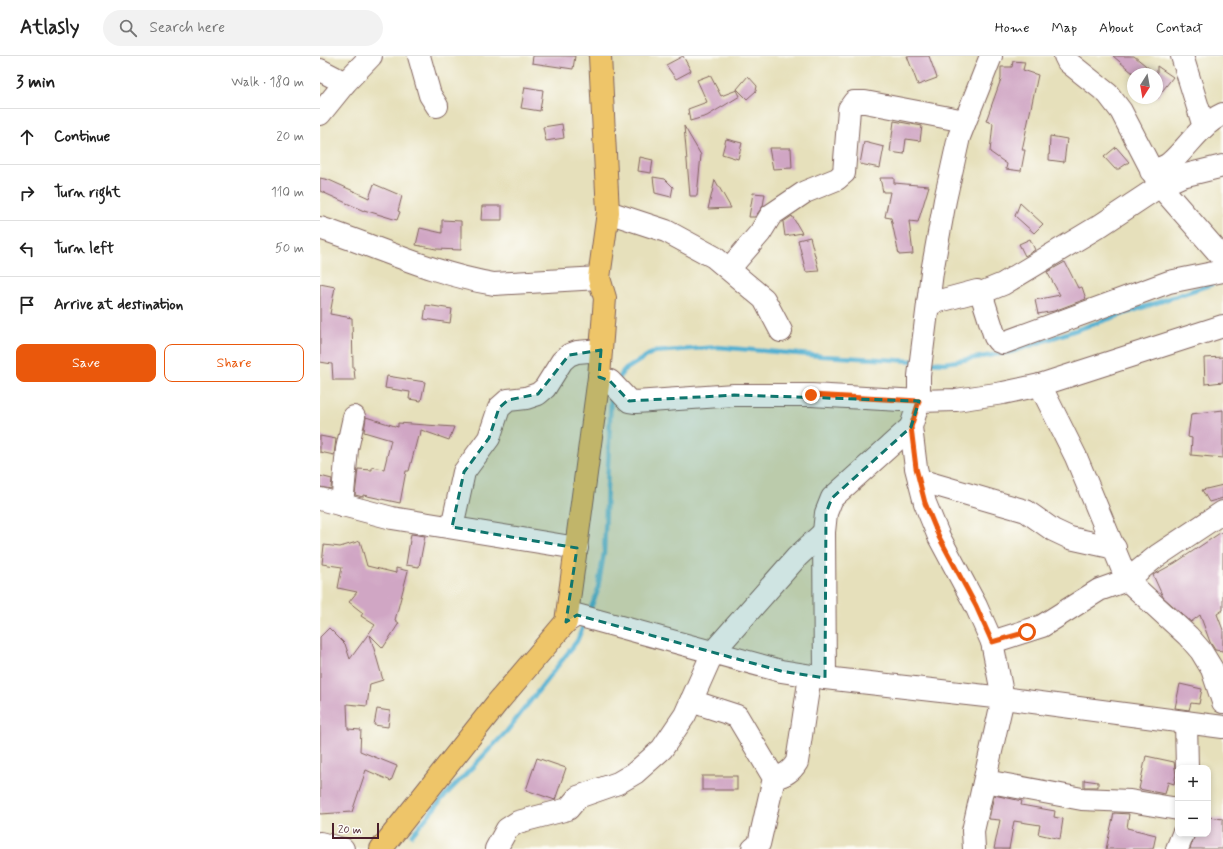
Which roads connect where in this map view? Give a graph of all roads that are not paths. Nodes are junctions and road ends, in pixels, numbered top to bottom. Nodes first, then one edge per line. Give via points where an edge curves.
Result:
1 (371, 56) edge
2 (419, 56) edge
3 (600, 56) edge
4 (991, 56) edge
5 (1065, 56) edge
6 (1182, 56) edge
7 (320, 70) edge
8 (345, 83) junction
9 (437, 106) dead end
10 (320, 114) edge
11 (1223, 114) edge
12 (965, 121) junction
13 (1204, 127) junction
14 (1223, 166) edge
15 (1156, 179) junction
16 (608, 212) junction
17 (320, 228) edge
18 (1223, 258) edge
19 (729, 269) junction
20 (1223, 270) edge
21 (599, 278) junction
22 (981, 294) junction
23 (928, 304) junction
24 (1223, 326) edge
25 (781, 331) dead end
26 (600, 350) junction
27 (605, 379) junction
28 (1040, 385) junction
29 (919, 401) junction
30 (354, 417) dead end
31 (911, 427) junction
32 (919, 480) junction
33 (320, 499) edge
34 (342, 505) junction
35 (1223, 512) edge
36 (452, 527) junction
37 (824, 532) junction
38 (577, 548) junction
39 (1115, 548) junction
40 (1127, 580) junction
41 (572, 619) junction
42 (992, 642) junction
43 (713, 652) junction
44 (818, 677) junction
45 (1003, 698) junction
46 (691, 701) junction
47 (1223, 702) edge
48 (1186, 722) junction
49 (1223, 727) edge
50 (1187, 765) edge
51 (774, 778) junction
52 (985, 781) junction
53 (1175, 808) edge
54 (1182, 837) edge
55 (320, 842) edge
56 (343, 849) edge
57 (381, 849) edge
58 (496, 849) edge
59 (753, 849) edge
60 (974, 849) edge
61 (1177, 849) edge

1 - 8 street
2 - 9 street via 430,95
3 - 16 main road
4 - 12 street
5 - 15 street via 1068,62 1104,91 1121,112
6 - 13 street
7 - 8 street
8 - 10 street
11 - 13 street
12 - 19 street via 854,102 848,110 844,173 837,179 805,192 771,215 760,233
12 - 23 street via 945,200
13 - 15 street
14 - 15 street via 1182,176
15 - 18 street
15 - 22 street via 1101,225 1003,284
16 - 19 street via 666,230 714,257
16 - 21 main road
17 - 21 street via 417,264 481,282 494,284
19 - 25 street via 764,299
20 - 22 street via 1169,282 1003,343 995,337
21 - 26 main road via 605,298
22 - 23 street via 977,292
23 - 29 street via 919,376
24 - 28 street
26 - 27 main road
26 - 36 street via 569,355 538,394 508,400 499,408 489,438 464,472
27 - 29 street via 629,401 734,395 811,395
27 - 38 main road
28 - 29 street via 956,400
28 - 39 street via 1076,457
29 - 31 street
30 - 34 street via 347,449
31 - 32 street
31 - 37 street via 832,498 826,513
32 - 39 street via 1026,511 1053,530 1070,538
32 - 42 street via 939,537
33 - 34 street
34 - 36 street via 392,518
35 - 40 street via 1157,556
36 - 38 street
37 - 43 street via 797,557
37 - 44 street
38 - 41 main road via 573,567
39 - 40 street
40 - 42 street via 1099,590 1042,626
40 - 47 street via 1201,651 1212,669
41 - 43 street via 602,622
41 - 57 main road via 488,715
42 - 45 street
43 - 44 street via 781,671
43 - 46 street
44 - 45 street
44 - 51 street via 797,762 785,775
45 - 48 street
45 - 52 street
46 - 51 street via 738,716
46 - 58 street via 685,715 662,749 635,773 618,783 578,797 568,809 518,822 507,829
48 - 49 street
48 - 50 street
51 - 59 street via 759,844
52 - 53 street via 1082,799 1130,801
52 - 60 street via 973,831
54 - 61 street
55 - 56 street

